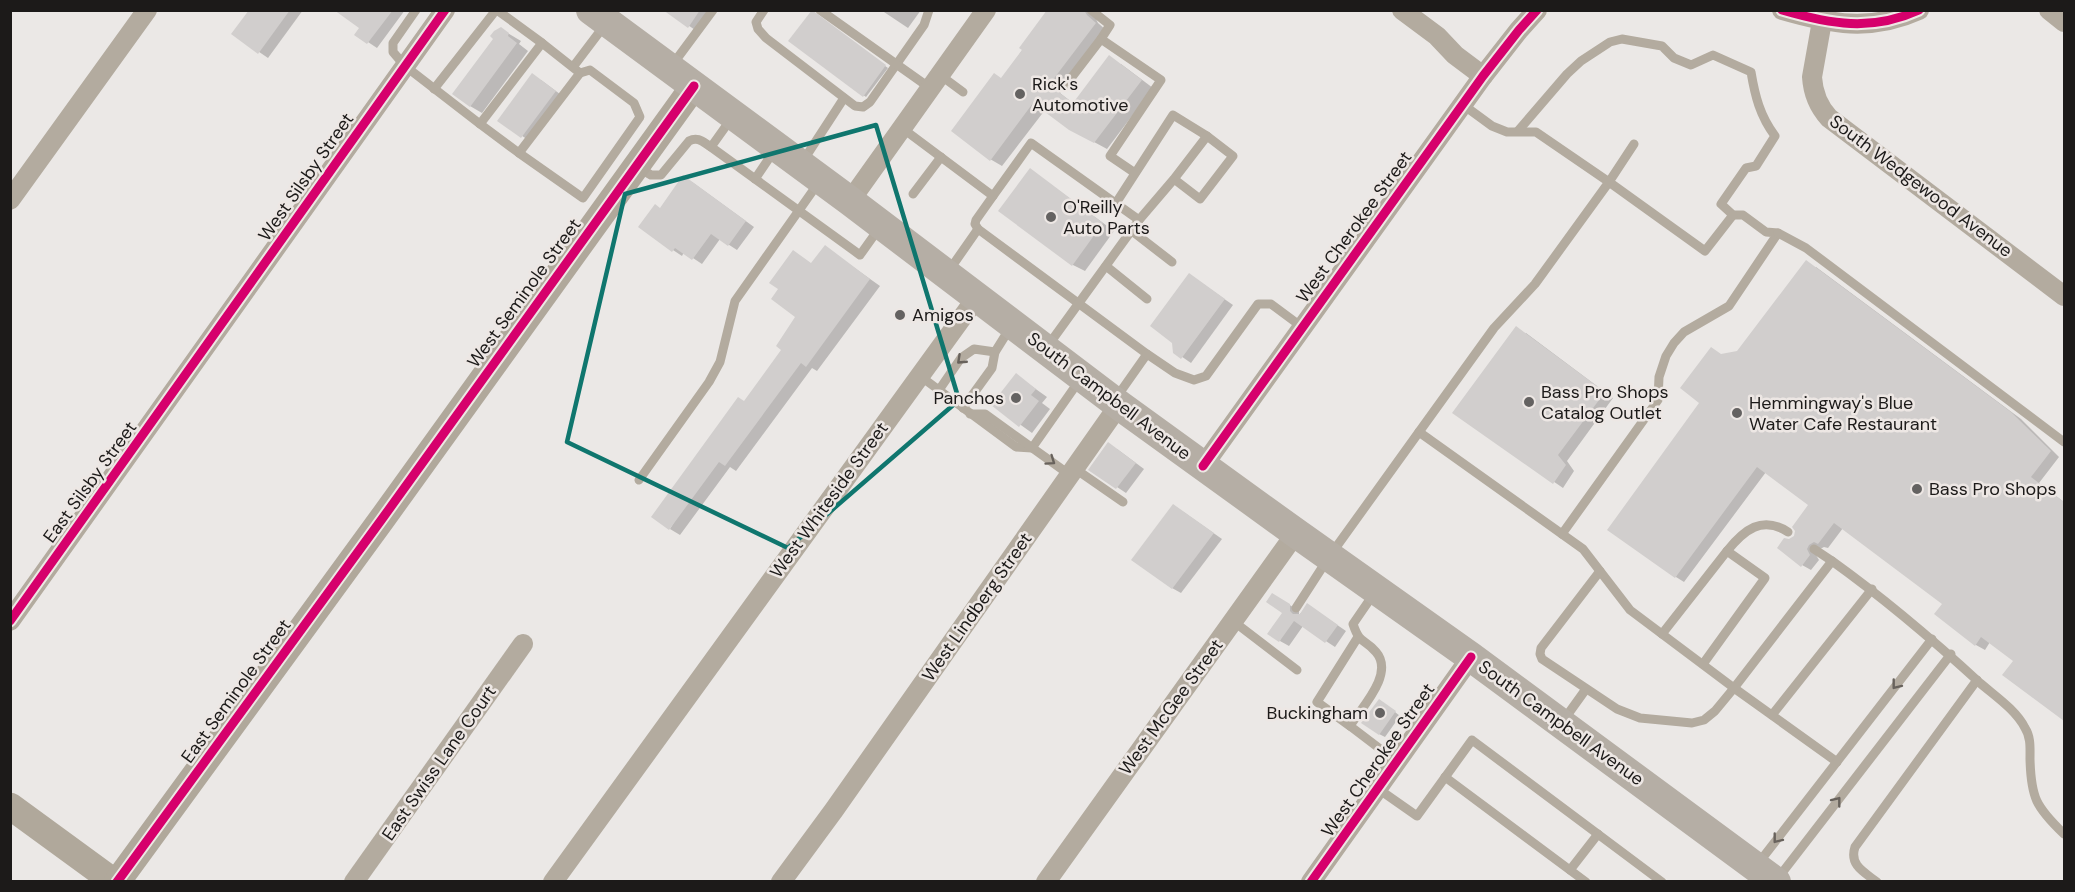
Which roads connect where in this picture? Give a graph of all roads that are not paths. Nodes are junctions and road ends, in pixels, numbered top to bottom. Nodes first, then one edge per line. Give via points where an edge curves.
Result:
1 (147, 10) edge
2 (416, 10) edge
3 (445, 10) edge
4 (496, 10) edge
5 (713, 10) edge
6 (764, 10) edge
7 (820, 10) edge
8 (929, 10) edge
9 (986, 10) edge
10 (1091, 10) edge
11 (1402, 10) edge
12 (1537, 10) edge
13 (1782, 10) edge
14 (1919, 10) edge
15 (2049, 10) edge
16 (508, 14) edge
17 (599, 16) edge
18 (1822, 21) junction
19 (2064, 22) edge
20 (1101, 39) junction
21 (542, 43) junction
22 (897, 64) junction
23 (405, 66) junction
24 (670, 68) junction
25 (577, 70) junction
26 (1483, 75) junction
27 (935, 82) junction
28 (694, 86) junction
29 (1065, 86) dead end
30 (434, 89) junction
31 (963, 92) dead end
32 (844, 98) junction
33 (1462, 104) junction
34 (733, 115) junction
35 (480, 124) junction
36 (902, 128) junction
37 (1518, 131) junction
38 (1207, 136) junction
39 (1634, 144) dead end
40 (711, 147) junction
41 (776, 147) junction
42 (519, 153) junction
43 (941, 157) junction
44 (636, 166) junction
45 (810, 172) junction
46 (1135, 173) junction
47 (755, 178) junction
48 (1174, 179) junction
49 (1609, 182) junction
50 (914, 194) dead end
51 (993, 196) junction
52 (10, 200) edge
53 (850, 201) junction
54 (1116, 203) junction
55 (593, 205) junction
56 (799, 210) junction
57 (1733, 215) junction
58 (1139, 220) junction
59 (882, 225) junction
60 (978, 230) junction
61 (1132, 231) junction
62 (1778, 233) junction
63 (1172, 262) dead end
64 (1106, 266) junction
65 (947, 274) junction
66 (2064, 296) edge
67 (977, 297) junction
68 (1147, 299) dead end
69 (1079, 304) junction
70 (1013, 324) junction
71 (1302, 327) junction
72 (1046, 349) junction
73 (995, 352) junction
74 (1147, 354) junction
75 (195, 362) joint
76 (920, 376) junction
77 (1082, 376) junction
78 (939, 390) junction
79 (1117, 403) junction
80 (967, 411) junction
81 (1419, 432) junction
82 (2064, 442) edge
83 (1032, 448) junction
84 (1203, 466) junction
85 (1072, 471) junction
86 (639, 480) dead end
87 (1123, 502) dead end
88 (382, 519) joint
89 (1788, 532) dead end
90 (1296, 533) junction
91 (1562, 534) junction
92 (1814, 549) dead end
93 (1727, 551) junction
94 (1329, 557) junction
95 (1832, 561) junction
96 (1600, 571) junction
97 (1872, 589) junction
98 (1376, 590) junction
99 (1296, 608) dead end
100 (10, 621) edge
101 (1233, 621) junction
102 (1662, 634) junction
103 (1358, 637) junction
104 (1273, 638) dead end
105 (1932, 639) junction
106 (523, 644) dead end
107 (1266, 647) junction
108 (1951, 654) junction
109 (1471, 657) junction
110 (1702, 664) junction
111 (1297, 670) dead end
112 (1977, 680) junction
113 (1734, 688) junction
114 (1586, 689) junction
115 (1772, 715) junction
116 (1562, 724) junction
117 (1350, 726) junction
118 (1396, 761) junction
119 (1837, 762) junction
120 (1445, 777) junction
121 (1377, 788) junction
122 (10, 806) edge
123 (1598, 834) junction
124 (2064, 834) edge
125 (1570, 870) junction
126 (1771, 878) edge
127 (116, 882) edge
128 (354, 882) edge
129 (552, 882) edge
130 (781, 882) edge
131 (1046, 882) edge
132 (1311, 882) edge
133 (1586, 882) edge
134 (1662, 882) edge
135 (1877, 882) edge

1 - 52 street
2 - 23 lane via 392,47
3 - 23 street, West Silsby Street
4 - 16 lane
4 - 30 lane
5 - 24 lane
6 - 32 lane via 756,22 766,38
7 - 22 lane
8 - 22 lane via 924,25
9 - 27 street
10 - 20 lane via 1110,25
11 - 26 street
12 - 26 street, West Cherokee Street
13 - 18 street
14 - 18 street via 1872,23
15 - 19 street
16 - 21 lane
17 - 24 main road, South Campbell Avenue
17 - 25 lane
18 - 66 street, South Wedgewood Avenue via 1812,77 1814,94 1829,118
20 - 29 lane
20 - 46 lane via 1161,80 1110,156
21 - 25 lane
21 - 35 lane
22 - 27 lane
22 - 32 lane via 870,102 855,106
23 - 30 lane
23 - 75 street, West Silsby Street
24 - 28 main road, South Campbell Avenue
25 - 42 lane
25 - 55 lane via 590,70 634,103 640,117
26 - 33 street, West Cherokee Street
27 - 31 lane
27 - 36 street
28 - 34 main road, South Campbell Avenue
28 - 44 street, West Seminole Street
30 - 35 lane
32 - 45 lane
33 - 37 lane via 1492,126 1507,132
33 - 71 street, West Cherokee Street
34 - 40 lane
34 - 41 main road, South Campbell Avenue
35 - 42 lane
36 - 43 lane
36 - 53 street
37 - 49 lane via 1536,132
37 - 57 lane via 1567,74 1610,42 1622,39 1662,46 1674,58 1691,64 1713,55 1751,72 1755,98 1775,136 1756,166 1746,168 1720,204
38 - 46 lane via 1173,115
38 - 48 lane
38 - 48 lane via 1233,156 1200,199
39 - 49 lane
40 - 44 lane via 698,138 689,141 661,175 651,175
40 - 47 lane
41 - 45 main road, South Campbell Avenue
41 - 47 lane
42 - 55 lane
43 - 50 lane
43 - 51 lane
44 - 55 street, West Seminole Street
45 - 53 main road, South Campbell Avenue
45 - 56 lane
46 - 54 lane
47 - 56 lane
48 - 58 lane
49 - 57 lane via 1705,251
49 - 81 lane via 1535,284 1494,328
51 - 54 lane via 1031,143
51 - 60 lane via 976,220
53 - 59 main road, South Campbell Avenue
54 - 58 lane
55 - 88 street, West Seminole Street
56 - 59 lane via 860,255
56 - 86 lane via 735,301 720,362 709,382
57 - 62 lane via 1743,215 1766,232
58 - 61 lane
59 - 65 main road, South Campbell Avenue
60 - 65 lane
60 - 69 lane
61 - 63 lane
61 - 64 lane
62 - 82 lane via 1806,248
62 - 91 lane via 1729,306 1684,332 1674,343 1659,377 1658,400
64 - 68 lane
64 - 69 lane
65 - 67 main road, South Campbell Avenue
67 - 70 main road, South Campbell Avenue
67 - 76 street, West Whiteside Street
69 - 72 lane
69 - 74 lane
70 - 72 main road, South Campbell Avenue
70 - 73 lane
71 - 74 lane via 1270,304 1258,304 1206,376 1194,380 1175,373
71 - 84 street, West Cherokee Street
72 - 77 main road, South Campbell Avenue
73 -> 78 lane via 974,350 961,358
73 - 80 lane via 992,368
74 - 79 lane
75 - 100 street, East Silsby Street
76 - 78 lane
76 - 129 street, West Whiteside Street
77 - 79 main road, South Campbell Avenue
77 - 83 lane
78 - 80 lane
79 - 84 main road, South Campbell Avenue
79 - 85 street, West Lindberg Street
80 - 83 lane via 1016,447
81 - 91 lane
81 - 94 lane
83 -> 85 lane
84 - 90 main road, South Campbell Avenue
85 - 87 lane
85 - 130 street, West Lindberg Street
88 - 127 street, East Seminole Street
89 - 93 lane via 1764,524 1749,528
90 - 94 main road, South Campbell Avenue
90 - 101 street, West McGee Street
91 - 96 lane via 1583,549
92 - 95 lane
93 - 102 lane
93 - 110 lane via 1765,578
94 - 98 main road, South Campbell Avenue
94 - 99 lane
95 - 97 lane
95 - 113 lane
96 - 102 lane via 1630,610
96 - 114 lane via 1540,654
97 - 105 lane
97 - 115 lane
98 - 103 lane via 1353,624
98 - 109 main road, South Campbell Avenue
101 - 107 lane
101 - 131 street, West McGee Street
102 - 110 lane
103 - 117 lane via 1377,653 1382,669 1376,691
103 - 117 lane via 1317,702
104 - 107 lane
105 - 108 lane
105 -> 119 lane
106 - 128 street, East Swiss Lane Court
107 - 111 lane
108 - 112 lane
126 -> 108 lane
109 - 116 main road, South Campbell Avenue
109 - 118 street, West Cherokee Street
110 - 113 lane
112 - 124 lane via 2026,728 2035,801
112 - 135 lane via 1855,847 1854,863
113 - 114 lane via 1711,715 1692,723 1628,715
113 - 115 lane
114 - 116 lane
115 - 119 lane
116 - 126 main road, South Campbell Avenue
117 - 118 lane
118 - 121 street, West Cherokee Street
119 -> 126 lane
120 - 121 lane via 1417,816
120 - 123 lane via 1472,740
120 - 125 lane
121 - 132 street, West Cherokee Street
122 - 127 street
123 - 125 lane
123 - 134 lane
125 - 133 lane

